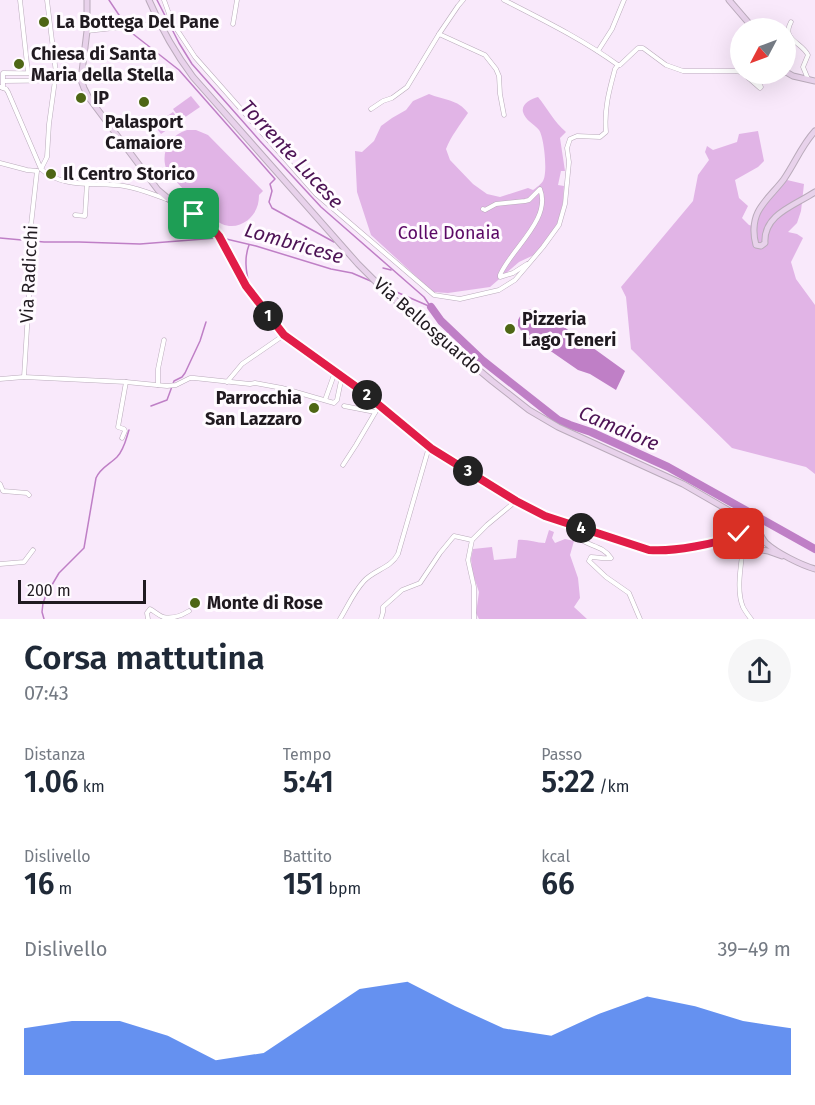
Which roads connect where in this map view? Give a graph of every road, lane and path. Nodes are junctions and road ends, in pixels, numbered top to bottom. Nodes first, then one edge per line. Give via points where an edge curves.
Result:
1 (20, 0) edge
2 (47, 0) edge
3 (87, 0) edge
4 (150, 0) edge
5 (164, 0) edge
6 (237, 0) edge
7 (463, 0) edge
8 (504, 0) edge
9 (624, 0) edge
10 (729, 0) edge
11 (744, 18) edge
12 (159, 23) junction
13 (233, 24) dead end
14 (87, 30) junction
15 (439, 34) junction
16 (796, 43) edge
17 (597, 51) junction
18 (618, 65) junction
19 (730, 71) edge
20 (28, 73) junction
21 (56, 73) junction
22 (81, 77) junction
23 (796, 77) edge
24 (2, 79) edge
25 (56, 79) junction
26 (808, 79) junction
27 (815, 81) edge
28 (2, 88) edge
29 (371, 109) dead end
30 (504, 115) dead end
31 (815, 131) edge
32 (0, 163) edge
33 (39, 170) junction
34 (151, 181) junction
35 (87, 183) junction
36 (143, 191) junction
37 (815, 192) edge
38 (171, 201) junction
39 (483, 209) dead end
40 (75, 215) dead end
41 (530, 262) junction
42 (284, 335) junction
43 (164, 340) dead end
44 (336, 372) junction
45 (342, 376) junction
46 (24, 377) junction
47 (0, 379) edge
48 (126, 382) junction
49 (227, 382) junction
50 (158, 385) junction
51 (325, 400) junction
52 (344, 406) dead end
53 (379, 406) junction
54 (375, 412) junction
55 (122, 438) dead end
56 (429, 446) junction
57 (342, 465) dead end
58 (0, 484) edge
59 (29, 495) dead end
60 (516, 501) junction
61 (732, 513) junction
62 (578, 527) junction
63 (754, 528) junction
64 (740, 533) junction
65 (761, 536) junction
66 (472, 540) junction
67 (719, 542) junction
68 (742, 547) junction
69 (755, 549) junction
70 (33, 550) dead end
71 (798, 563) junction
72 (0, 564) edge
73 (815, 569) edge
74 (189, 611) dead end
75 (148, 619) edge
76 (340, 619) edge
77 (381, 619) edge
78 (474, 619) edge
79 (640, 619) edge
80 (751, 619) edge

1 - 20 street
2 - 21 street, Via Radicchi
3 - 14 street
4 - 12 street, Via Bellosguardo
5 - 41 street via 172,22 195,57 316,194 434,295 460,299 499,291
6 - 13 street
7 - 15 street
8 - 17 street
9 - 17 street
10 - 11 street
12 - 14 street
12 - 61 street, Via Bellosguardo via 194,77 388,294 529,410 558,428 683,484
14 - 22 street
15 - 29 street via 406,87
15 - 30 street via 489,60 499,76
16 - 26 street via 807,51 803,67
17 - 18 street
18 - 19 street via 643,48 682,71
18 - 41 street via 606,102 606,132 600,137 570,139 562,217
20 - 21 street
20 - 24 street via 3,73
21 - 22 street
21 - 25 street, Via Radicchi
22 - 25 street
22 - 34 street via 89,98
23 - 26 street
24 - 25 street
24 - 28 street
25 - 33 street, Via Radicchi via 47,157
26 - 27 street
28 - 33 street via 8,92
31 - 37 street via 758,212 753,237 756,245 765,243 766,229 778,215
32 - 33 street
33 - 35 street via 57,180
33 - 46 street, Via Radicchi via 29,243
34 - 36 street
34 - 38 street
35 - 36 street
35 - 40 street via 85,216
36 - 38 street
38 - 42 street via 219,236 246,286
39 - 41 street via 529,200 540,189 541,206 534,225 500,277
42 - 44 street
42 - 49 street via 242,364
43 - 50 street
44 - 45 street
44 - 51 street
45 - 51 street via 336,402
45 - 53 street
46 - 47 street
46 - 48 street
48 - 50 street
48 - 55 street via 118,427 125,431
49 - 50 street via 190,378 176,385
49 - 51 street via 264,385
52 - 54 street
53 - 54 street
53 - 56 street
54 - 57 street
56 - 60 street
56 - 76 street via 398,554 364,580
58 - 59 street via 3,491
60 - 62 street
60 - 66 street
61 - 63 street, Via Bellosguardo
61 - 64 street
62 - 67 street via 649,550
62 - 79 street via 579,537 610,556 591,557 589,561 629,593
63 - 64 street via 747,527
63 - 65 street
64 - 67 street
64 - 68 street via 738,541
65 - 69 street
65 - 71 street
66 - 77 street via 454,536 420,583 402,590 383,607
66 - 78 street via 468,560 474,587
67 - 68 street
68 - 69 street
68 - 80 street via 741,600
69 - 71 street
70 - 72 street via 24,562
71 - 73 street
74 - 75 street via 164,617 150,609

